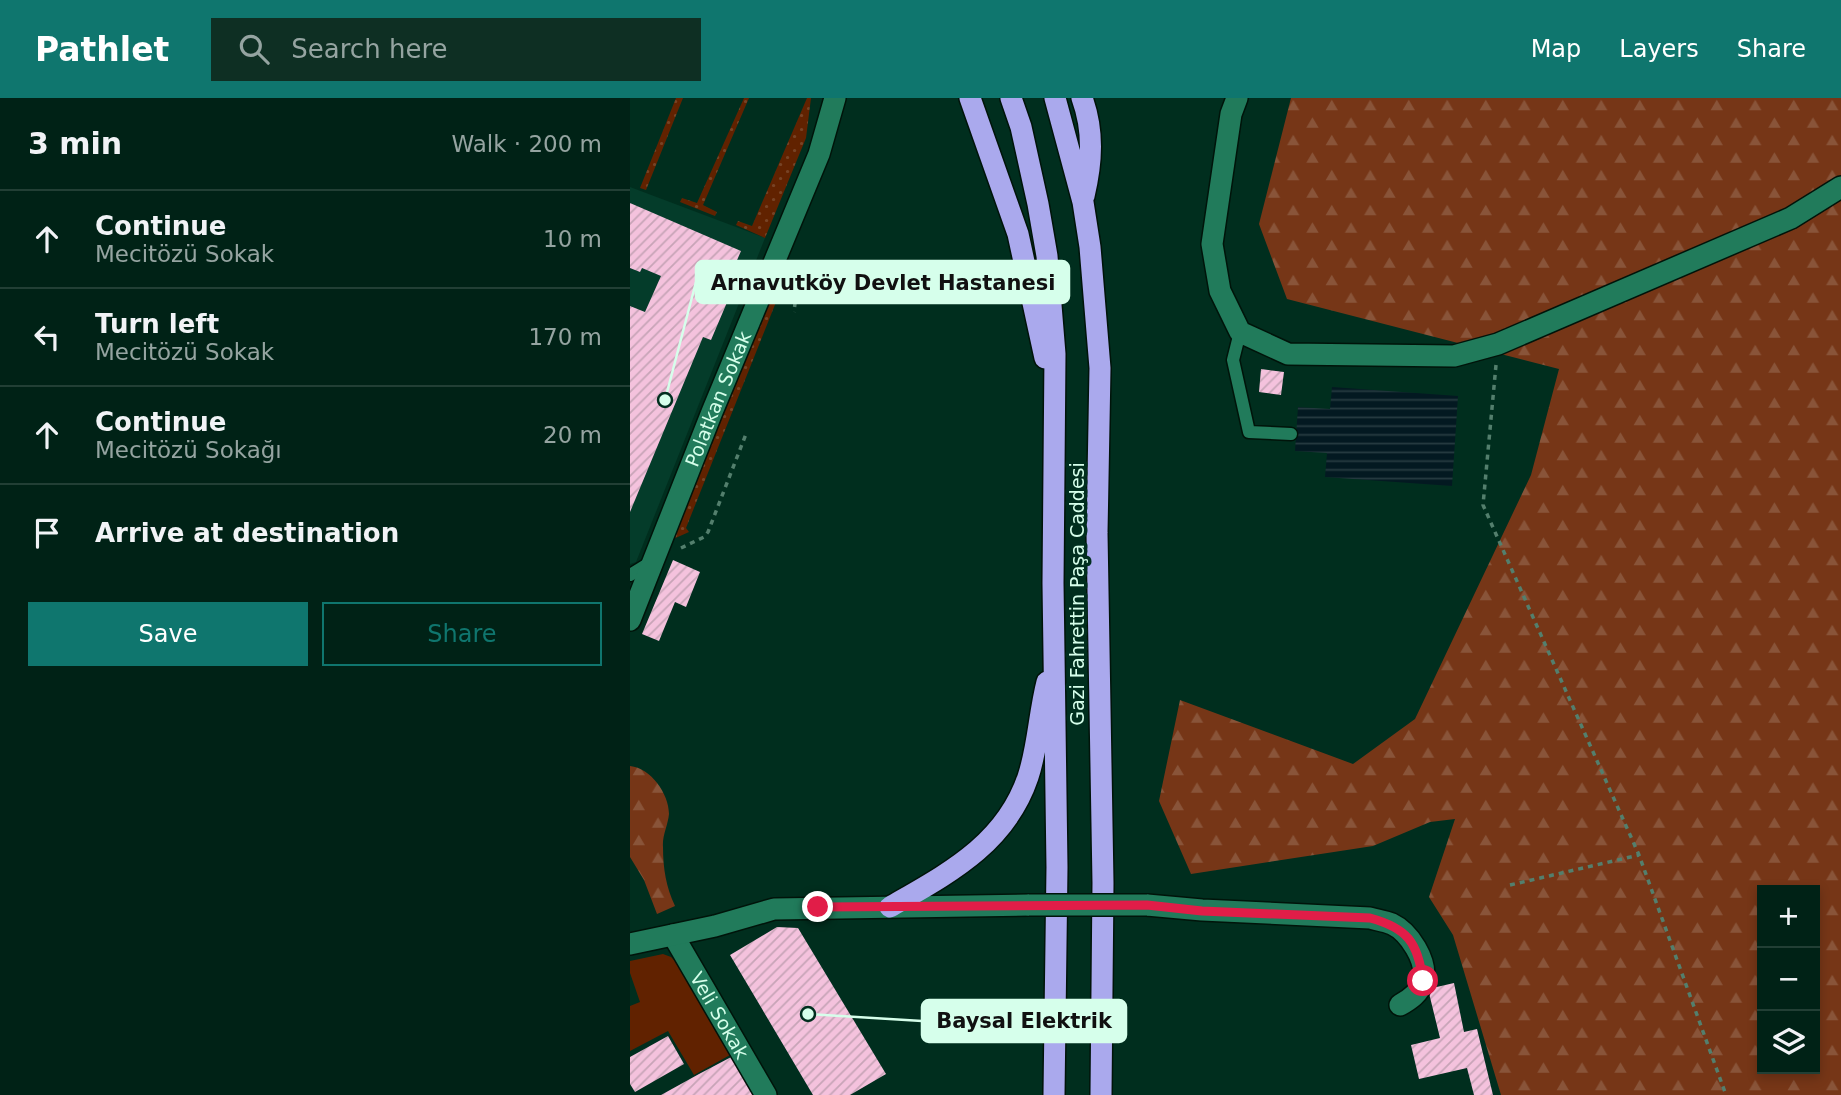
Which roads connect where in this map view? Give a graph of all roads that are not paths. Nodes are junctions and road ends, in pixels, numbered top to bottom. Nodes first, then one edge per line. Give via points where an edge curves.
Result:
1 (835, 98) edge
2 (970, 98) edge
3 (1011, 98) edge
4 (1055, 98) edge
5 (1082, 98) edge
6 (1237, 98) edge
7 (1841, 187) edge
8 (1083, 202) junction
9 (1241, 332) junction
10 (1056, 400) junction
11 (1290, 434) dead end
12 (653, 561) junction
13 (630, 575) edge
14 (630, 620) edge
15 (1054, 652) junction
16 (890, 907) junction
17 (673, 935) junction
18 (630, 944) edge
19 (1400, 1006) dead end
20 (766, 1095) edge
21 (1054, 1095) edge
22 (1101, 1095) edge

1 - 12 street, Polatkan Sokak via 819,154
2 - 10 highway via 1018,234
3 - 10 highway, Gazi Fahrettin Paşa Caddesi via 1047,256
4 - 8 highway, Gazi Fahrettin Paşa Caddesi
5 - 8 highway via 1090,120 1090,169
6 - 9 street via 1212,244 1220,291
7 - 9 street via 1791,218 1498,344 1454,356 1288,354
8 - 22 highway, Gazi Fahrettin Paşa Caddesi via 1100,368
9 - 11 lane via 1233,360 1249,432
10 - 15 highway, Gazi Fahrettin Paşa Caddesi
12 - 13 lane
12 - 14 street, Polatkan Sokak
15 - 16 highway via 1027,778 1014,805 984,846
15 - 21 highway, Gazi Fahrettin Paşa Caddesi
16 - 17 street via 774,909
16 - 19 street, bridge via 1147,905 1370,918 1393,924 1414,944 1421,962 1423,981
17 - 18 street
17 - 20 street, Veli Sokak

